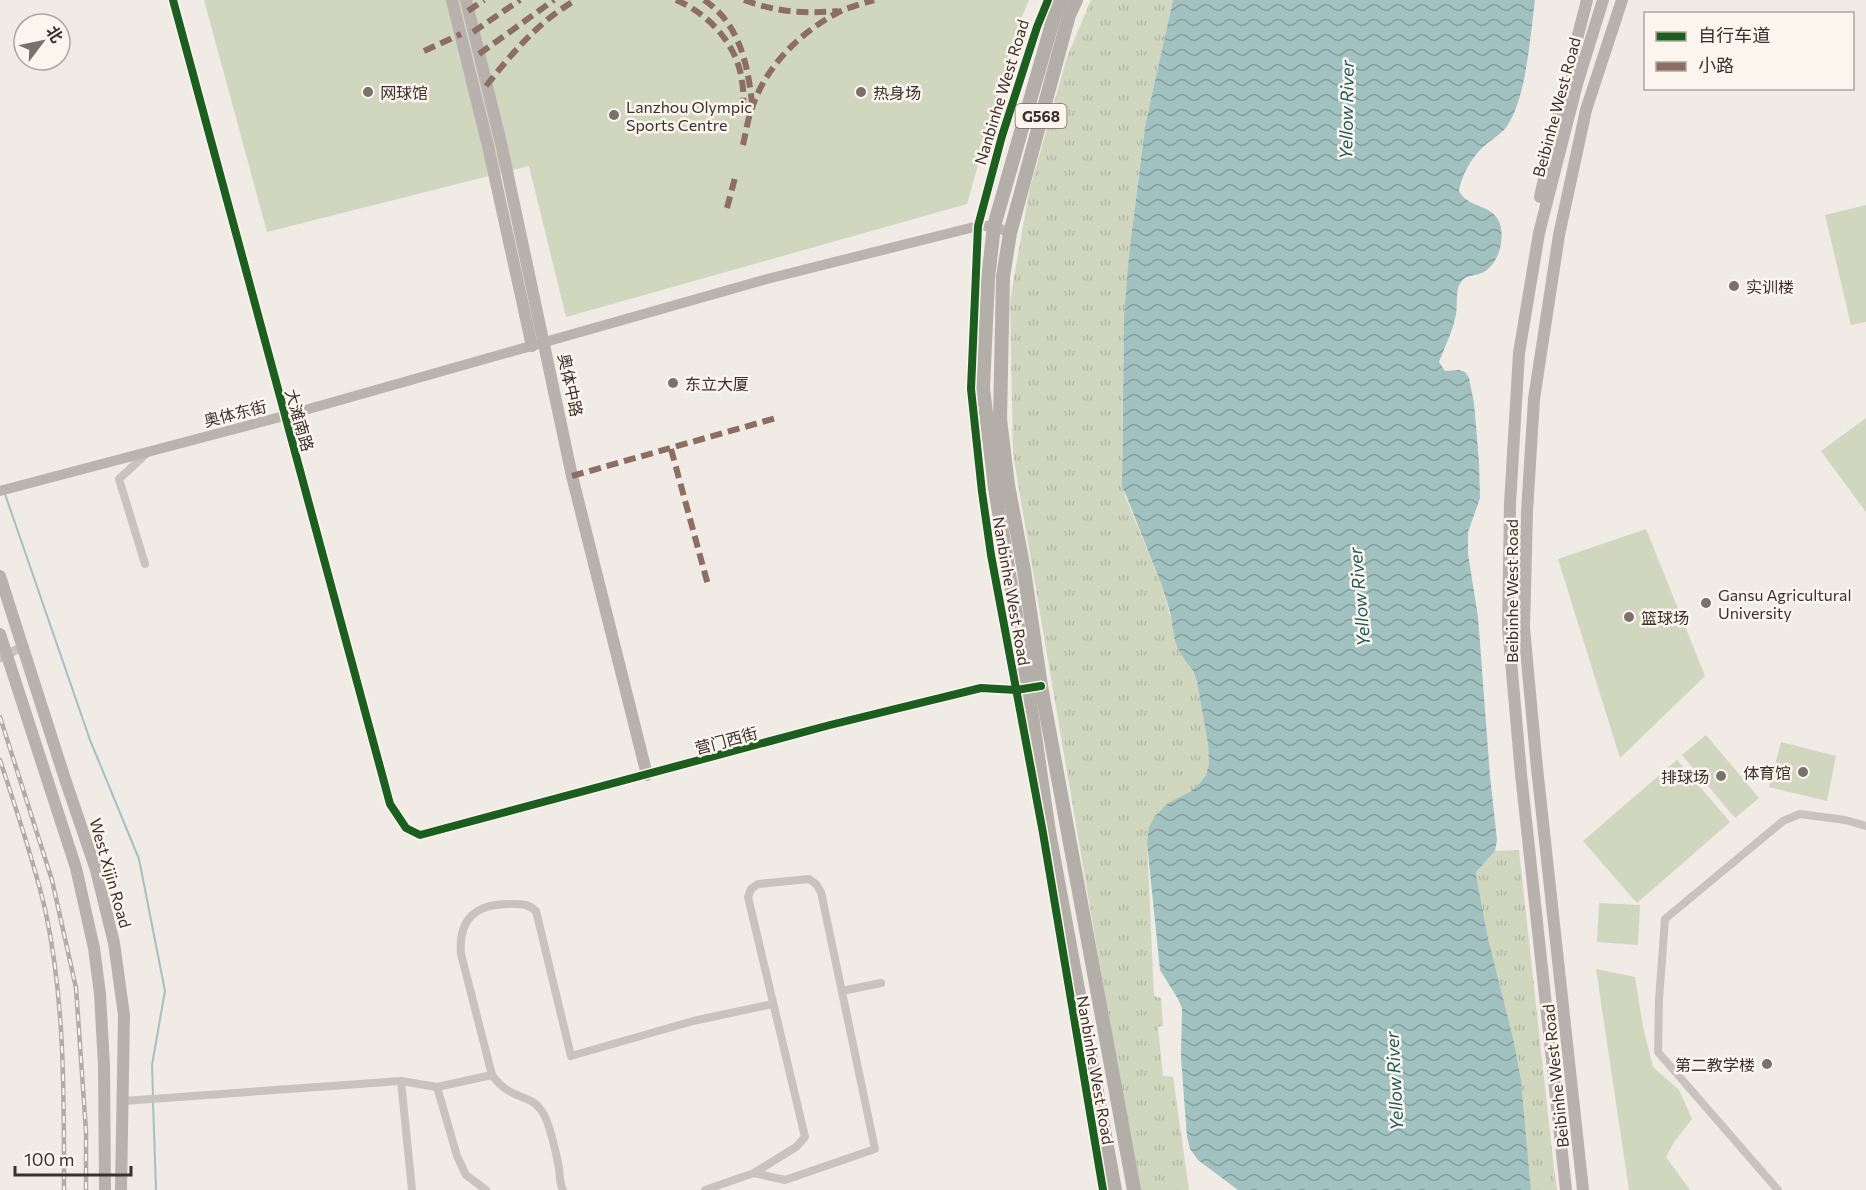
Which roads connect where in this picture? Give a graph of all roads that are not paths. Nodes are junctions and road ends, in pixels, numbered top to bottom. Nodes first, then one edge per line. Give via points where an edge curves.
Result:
1 (173, 0) edge
2 (452, 0) edge
3 (466, 0) edge
4 (1048, 0) edge
5 (1061, 0) edge
6 (1076, 0) edge
7 (1587, 0) edge
8 (1595, 0) edge
9 (1603, 0) edge
10 (1622, 0) edge
11 (1577, 84) junction
12 (1574, 98) junction
13 (1588, 102) junction
14 (978, 226) junction
15 (994, 226) junction
16 (1010, 233) junction
17 (545, 342) junction
18 (532, 346) junction
19 (1519, 353) junction
20 (284, 416) junction
21 (149, 450) junction
22 (0, 491) edge
23 (146, 564) dead end
24 (0, 576) edge
25 (0, 634) edge
26 (24, 646) junction
27 (4, 656) edge
28 (1029, 688) junction
29 (647, 776) junction
30 (1866, 826) edge
31 (1068, 829) junction
32 (1046, 833) junction
33 (420, 835) joint
34 (1548, 856) junction
35 (1530, 857) junction
36 (881, 983) dead end
37 (842, 992) junction
38 (773, 1004) junction
39 (492, 1076) junction
40 (401, 1081) junction
41 (437, 1086) junction
42 (124, 1101) junction
43 (754, 1173) junction
44 (105, 1190) edge
45 (121, 1190) edge
46 (412, 1190) edge
47 (486, 1190) edge
48 (563, 1190) edge
49 (705, 1190) edge
50 (1102, 1190) edge
51 (1115, 1190) edge
52 (1134, 1190) edge
53 (1566, 1190) edge
54 (1583, 1190) edge
55 (1778, 1190) edge

1 - 20 street, 大滩南路
2 - 18 main road, 奥体中路
3 - 17 main road, 奥体中路
4 - 14 street, Nanbinhe West Road via 1002,136
5 - 15 highway, Nanbinhe West Road / G568
6 - 16 highway, Nanbinhe West Road / G568
7 - 19 main road via 1527,259
8 - 11 main road
9 - 11 main road, Beibinhe West Road
10 - 13 main road, Beibinhe West Road
11 - 12 main road, Beibinhe West Road
12 - 13 main road
12 - 19 main road, Beibinhe West Road via 1539,233
13 - 34 main road, Beibinhe West Road via 1559,235 1534,399 1527,512 1524,628
14 - 15 main road, 奥体东街
14 - 17 main road, 奥体东街 via 767,279
14 - 28 street, Nanbinhe West Road via 973,406 988,534
15 - 16 main road
15 - 28 highway, Nanbinhe West Road / G568 via 983,388 994,488
16 - 28 highway, Nanbinhe West Road / G568 via 1002,277 1000,419 1023,570
17 - 18 main road, 奥体东街
17 - 29 main road, 奥体中路 via 572,476
18 - 20 main road, 奥体东街
19 - 35 main road, Beibinhe West Road via 1508,627
20 - 21 main road, 奥体东街
20 - 33 street, 大滩南路 via 390,804 406,828
21 - 22 main road, 奥体东街
21 - 23 street via 119,479
24 - 26 main road, West Xijin Road
25 - 27 main road, West Xijin Road
26 - 27 street
26 - 42 main road, West Xijin Road via 96,870 114,943 124,1015
27 - 44 main road, West Xijin Road via 76,868 94,948 104,1066
28 - 29 street, 营门西街 via 981,688
28 - 31 highway, Nanbinhe West Road / G568
28 - 32 highway, Nanbinhe West Road / G568
29 - 33 street, 营门西街
30 - 55 street via 1800,814 1783,821 1665,920 1658,1052
31 - 32 street
31 - 52 highway, Nanbinhe West Road / G568
32 - 50 street, Nanbinhe West Road
32 - 51 highway, Nanbinhe West Road / G568
34 - 35 main road
34 - 54 main road, Beibinhe West Road
35 - 53 main road, Beibinhe West Road
36 - 37 street
37 - 38 street via 816,884 809,879 758,884 748,897
37 - 43 street via 875,1149 785,1180
38 - 39 street via 693,1021 571,1056 538,915 527,905 495,904 471,916 460,940
38 - 43 street via 805,1137
39 - 41 street
39 - 48 street via 512,1093 533,1101 546,1118
40 - 41 street
40 - 42 street
40 - 46 street
41 - 47 street via 457,1156 466,1175
42 - 45 main road, West Xijin Road
43 - 49 street

